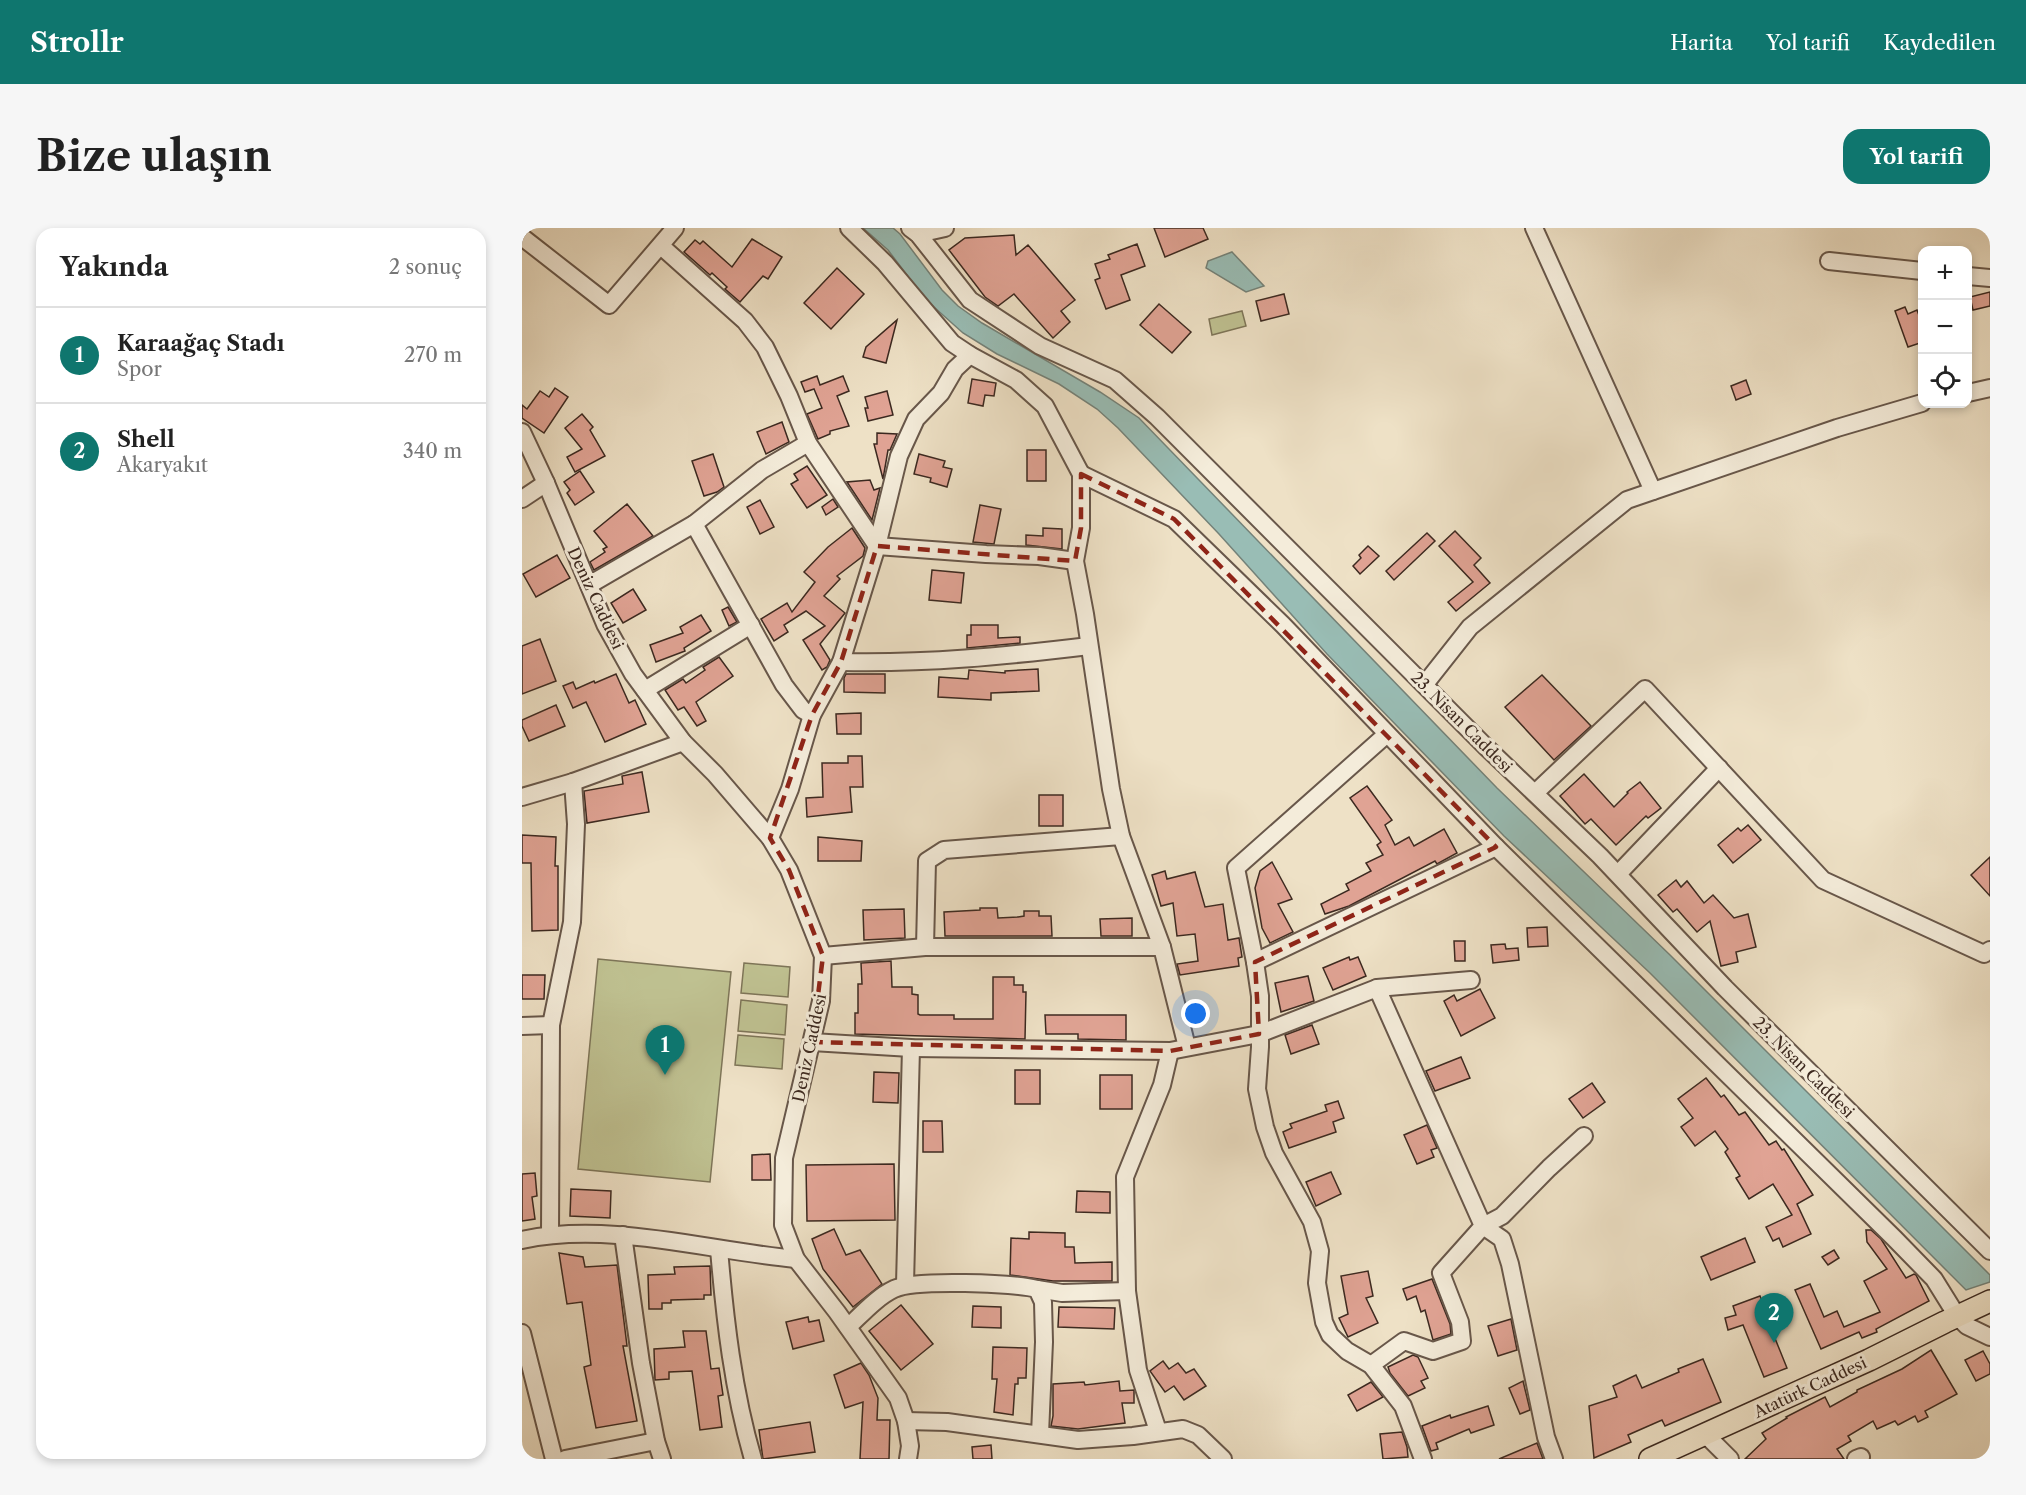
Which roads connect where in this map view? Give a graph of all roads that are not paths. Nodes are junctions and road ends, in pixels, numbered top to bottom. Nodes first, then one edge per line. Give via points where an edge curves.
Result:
1 (675, 228) edge
2 (849, 228) edge
3 (945, 228) edge
4 (1534, 228) edge
5 (914, 231) edge
6 (522, 237) edge
7 (661, 246) junction
8 (1829, 261) dead end
9 (1918, 270) edge
10 (1972, 276) edge
11 (1990, 278) edge
12 (970, 355) junction
13 (1990, 388) edge
14 (1972, 392) edge
15 (1918, 404) edge
16 (522, 432) edge
17 (808, 443) junction
18 (1081, 474) junction
19 (546, 483) junction
20 (1653, 491) junction
21 (522, 499) edge
22 (694, 524) junction
23 (878, 546) junction
24 (1075, 561) junction
25 (589, 585) junction
26 (751, 625) junction
27 (1089, 646) junction
28 (841, 662) junction
29 (1425, 684) junction
30 (645, 690) junction
31 (812, 715) junction
32 (1387, 734) junction
33 (683, 742) junction
34 (1719, 768) junction
35 (573, 782) junction
36 (1535, 793) junction
37 (522, 797) edge
38 (1121, 836) junction
39 (770, 838) junction
40 (1496, 847) junction
41 (1618, 874) junction
42 (925, 947) junction
43 (1162, 947) junction
44 (1990, 950) edge
45 (823, 956) junction
46 (1255, 962) junction
47 (1470, 980) dead end
48 (1377, 988) junction
49 (551, 1025) junction
50 (522, 1026) edge
51 (1259, 1034) junction
52 (812, 1042) junction
53 (1187, 1047) junction
54 (911, 1048) junction
55 (1170, 1051) junction
56 (1584, 1136) dead end
57 (1483, 1226) junction
58 (550, 1234) junction
59 (623, 1235) junction
60 (522, 1240) edge
61 (719, 1249) junction
62 (1990, 1251) edge
63 (796, 1259) junction
64 (905, 1284) junction
65 (1037, 1289) junction
66 (1127, 1291) junction
67 (1990, 1301) edge
68 (1962, 1313) junction
69 (848, 1327) junction
70 (522, 1333) edge
71 (1990, 1337) edge
72 (1371, 1365) junction
73 (906, 1421) junction
74 (1158, 1431) junction
75 (1040, 1434) junction
76 (1706, 1435) junction
77 (656, 1441) junction
78 (554, 1459) edge
79 (565, 1459) edge
80 (662, 1459) edge
81 (753, 1459) edge
82 (908, 1459) edge
83 (1223, 1459) edge
84 (1423, 1459) edge
85 (1554, 1459) edge
86 (1650, 1459) edge
87 (1730, 1459) edge

1 - 7 street
2 - 12 street via 885,263 952,343
3 - 5 street
4 - 20 street
5 - 29 street, 23. Nisan Caddesi via 970,300 1040,346 1115,380 1157,417
6 - 7 street via 609,304
7 - 17 street via 745,321 765,347
8 - 9 street
10 - 11 street
12 - 18 street via 1016,380 1045,406
12 - 23 street via 916,418 899,456
13 - 14 street
15 - 20 street
16 - 19 street, Deniz Caddesi
17 - 22 street via 762,470
17 - 23 street
18 - 24 street via 1082,528
18 - 32 street via 1174,519
19 - 21 street
19 - 25 street, Deniz Caddesi
20 - 29 street via 1627,500 1470,627
22 - 25 street
22 - 26 street
23 - 24 street
23 - 28 street
24 - 27 street
25 - 30 street, Deniz Caddesi via 604,624
26 - 30 street
26 - 31 street via 784,685 803,710
27 - 28 street via 909,663
27 - 38 street
28 - 31 street
29 - 36 street, 23. Nisan Caddesi
30 - 33 street, Deniz Caddesi
31 - 39 street via 790,789
32 - 40 street
32 - 46 street via 1236,868
33 - 35 street
33 - 39 street, Deniz Caddesi
34 - 36 street via 1645,689
34 - 41 street
34 - 44 street via 1823,880 1984,954
35 - 37 street
35 - 49 street via 576,834 572,922
36 - 41 street, 23. Nisan Caddesi
38 - 42 street via 944,850 927,861
38 - 43 street
39 - 45 street, Deniz Caddesi via 789,870
40 - 46 street
40 - 68 street via 1894,1238
41 - 62 street, 23. Nisan Caddesi via 1725,988
42 - 43 street
42 - 45 street
43 - 53 street
45 - 52 street, Deniz Caddesi via 821,1001
46 - 51 street via 1260,996
47 - 48 street
48 - 51 street
48 - 57 street
49 - 50 street
49 - 58 street
51 - 53 street
51 - 72 street via 1257,1089 1265,1127 1274,1153 1312,1222 1320,1251 1317,1283 1324,1322 1330,1335 1347,1351
52 - 54 street
52 - 63 street, Deniz Caddesi via 784,1158 783,1225
53 - 55 street
54 - 55 street
54 - 64 street
55 - 66 street via 1162,1085 1125,1177
56 - 57 street via 1503,1216
57 - 72 street via 1441,1273 1460,1322 1462,1341 1432,1351 1404,1341
57 - 85 street via 1502,1239
58 - 59 street
58 - 60 street
59 - 61 street
59 - 77 street
61 - 63 street
61 - 81 street via 733,1369
63 - 69 street, Deniz Caddesi
64 - 65 street
64 - 69 street via 892,1290
65 - 66 street via 1062,1293
65 - 75 street via 1043,1302 1044,1322
66 - 74 street via 1138,1370
67 - 68 main road, Atatürk Caddesi
68 - 71 street via 1967,1326
68 - 76 main road, Atatürk Caddesi
69 - 73 street, Deniz Caddesi via 898,1398
70 - 78 street
72 - 84 street via 1403,1406
73 - 75 street
73 - 82 street, Deniz Caddesi
74 - 75 street via 1078,1440
74 - 83 street via 1183,1429 1198,1435
76 - 86 main road, Atatürk Caddesi
76 - 87 street
77 - 79 street
77 - 80 street

